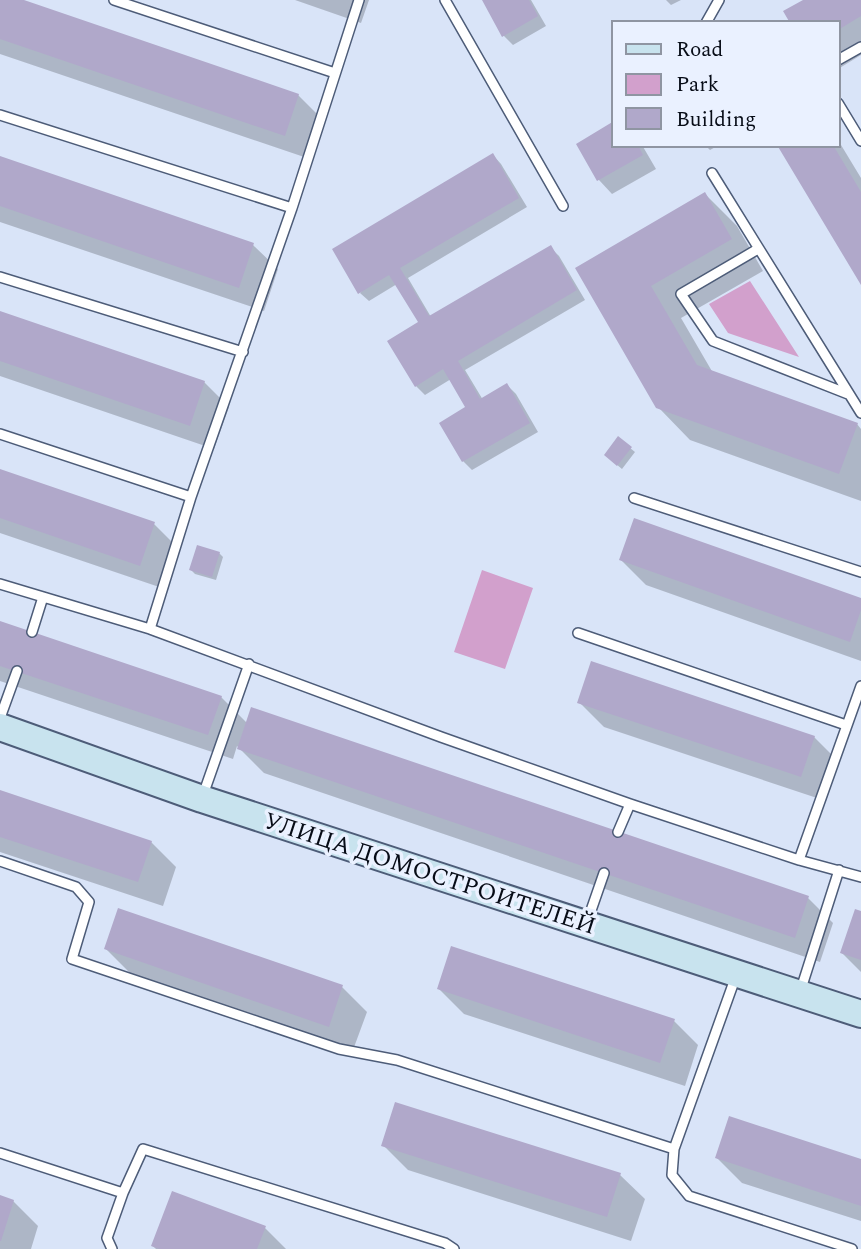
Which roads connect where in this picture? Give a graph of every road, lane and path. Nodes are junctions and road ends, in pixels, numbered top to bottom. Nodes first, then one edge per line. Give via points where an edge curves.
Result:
1 (114, 0) edge
2 (359, 0) edge
3 (445, 0) edge
4 (719, 0) edge
5 (707, 21) edge
6 (861, 47) edge
7 (840, 59) edge
8 (335, 73) junction
9 (840, 106) edge
10 (0, 115) edge
11 (861, 141) edge
12 (712, 173) dead end
13 (563, 206) dead end
14 (292, 208) junction
15 (758, 249) junction
16 (0, 278) edge
17 (243, 352) junction
18 (848, 394) junction
19 (861, 412) edge
20 (0, 434) edge
21 (191, 497) junction
22 (634, 498) dead end
23 (861, 572) edge
24 (0, 584) edge
25 (43, 597) junction
26 (150, 629) junction
27 (32, 632) dead end
28 (578, 633) dead end
29 (249, 664) junction
30 (18, 671) dead end
31 (861, 686) edge
32 (0, 719) edge
33 (846, 725) junction
34 (0, 727) edge
35 (202, 799) junction
36 (630, 804) junction
37 (618, 831) dead end
38 (799, 860) junction
39 (0, 861) edge
40 (839, 870) junction
41 (604, 873) dead end
42 (861, 877) edge
43 (586, 924) junction
44 (737, 974) junction
45 (800, 993) junction
46 (861, 1014) edge
47 (674, 1149) junction
48 (0, 1153) edge
49 (123, 1193) junction
50 (112, 1249) edge
51 (454, 1249) edge
52 (852, 1249) edge

1 - 8 lane
2 - 8 lane
3 - 13 lane
4 - 5 lane
6 - 7 lane
8 - 14 lane
9 - 11 lane
10 - 14 lane
12 - 15 lane
14 - 17 lane
15 - 18 lane
15 - 18 lane via 681,294 713,341
16 - 17 lane
17 - 21 lane
18 - 19 lane
20 - 21 lane
21 - 26 lane
22 - 23 lane
24 - 25 lane
25 - 26 lane
25 - 27 lane
26 - 29 lane
28 - 33 lane
29 - 35 lane
29 - 36 lane
30 - 32 lane
31 - 33 lane
33 - 38 lane
34 - 35 street, УЛИЦА ДОМОСТРОИТЕЛЕЙ
35 - 43 street, УЛИЦА ДОМОСТРОИТЕЛЕЙ
36 - 37 lane
36 - 38 lane
38 - 40 lane
39 - 47 lane via 76,887 89,902 72,959 339,1049 397,1060
40 - 42 lane
40 - 45 lane
41 - 43 lane
43 - 44 street, УЛИЦА ДОМОСТРОИТЕЛЕЙ
44 - 45 street, УЛИЦА ДОМОСТРОИТЕЛЕЙ
44 - 47 lane
45 - 46 street, УЛИЦА ДОМОСТРОИТЕЛЕЙ
47 - 52 lane via 672,1175 689,1196
48 - 49 lane
49 - 50 lane via 107,1238
49 - 51 lane via 143,1149

